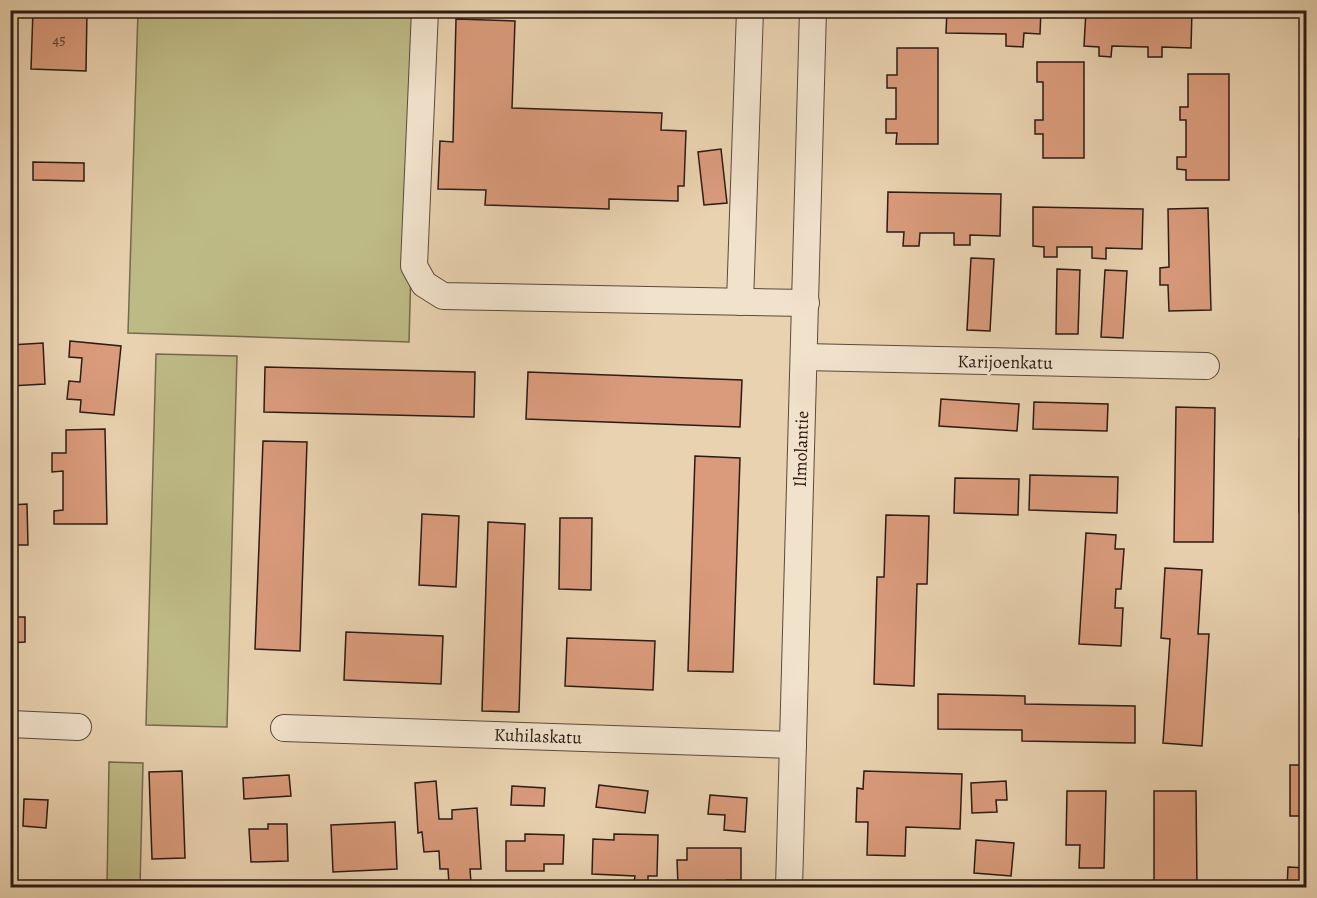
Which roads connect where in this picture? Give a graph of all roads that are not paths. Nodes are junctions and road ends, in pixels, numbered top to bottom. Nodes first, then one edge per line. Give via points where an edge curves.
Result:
1 (425, 10) edge
2 (750, 10) edge
3 (813, 10) edge
4 (740, 302) junction
5 (806, 303) junction
6 (804, 357) junction
7 (1206, 366) dead end
8 (10, 724) edge
9 (78, 727) dead end
10 (284, 728) dead end
11 (793, 744) junction
12 (789, 888) edge

1 - 4 street via 414,266 424,284 443,296
2 - 4 street
3 - 5 street, Ilmolantie
4 - 5 street
5 - 6 street, Ilmolantie
6 - 7 street, Karijoenkatu
6 - 11 street, Ilmolantie
8 - 9 street
10 - 11 street, Kuhilaskatu
11 - 12 street, Ilmolantie

